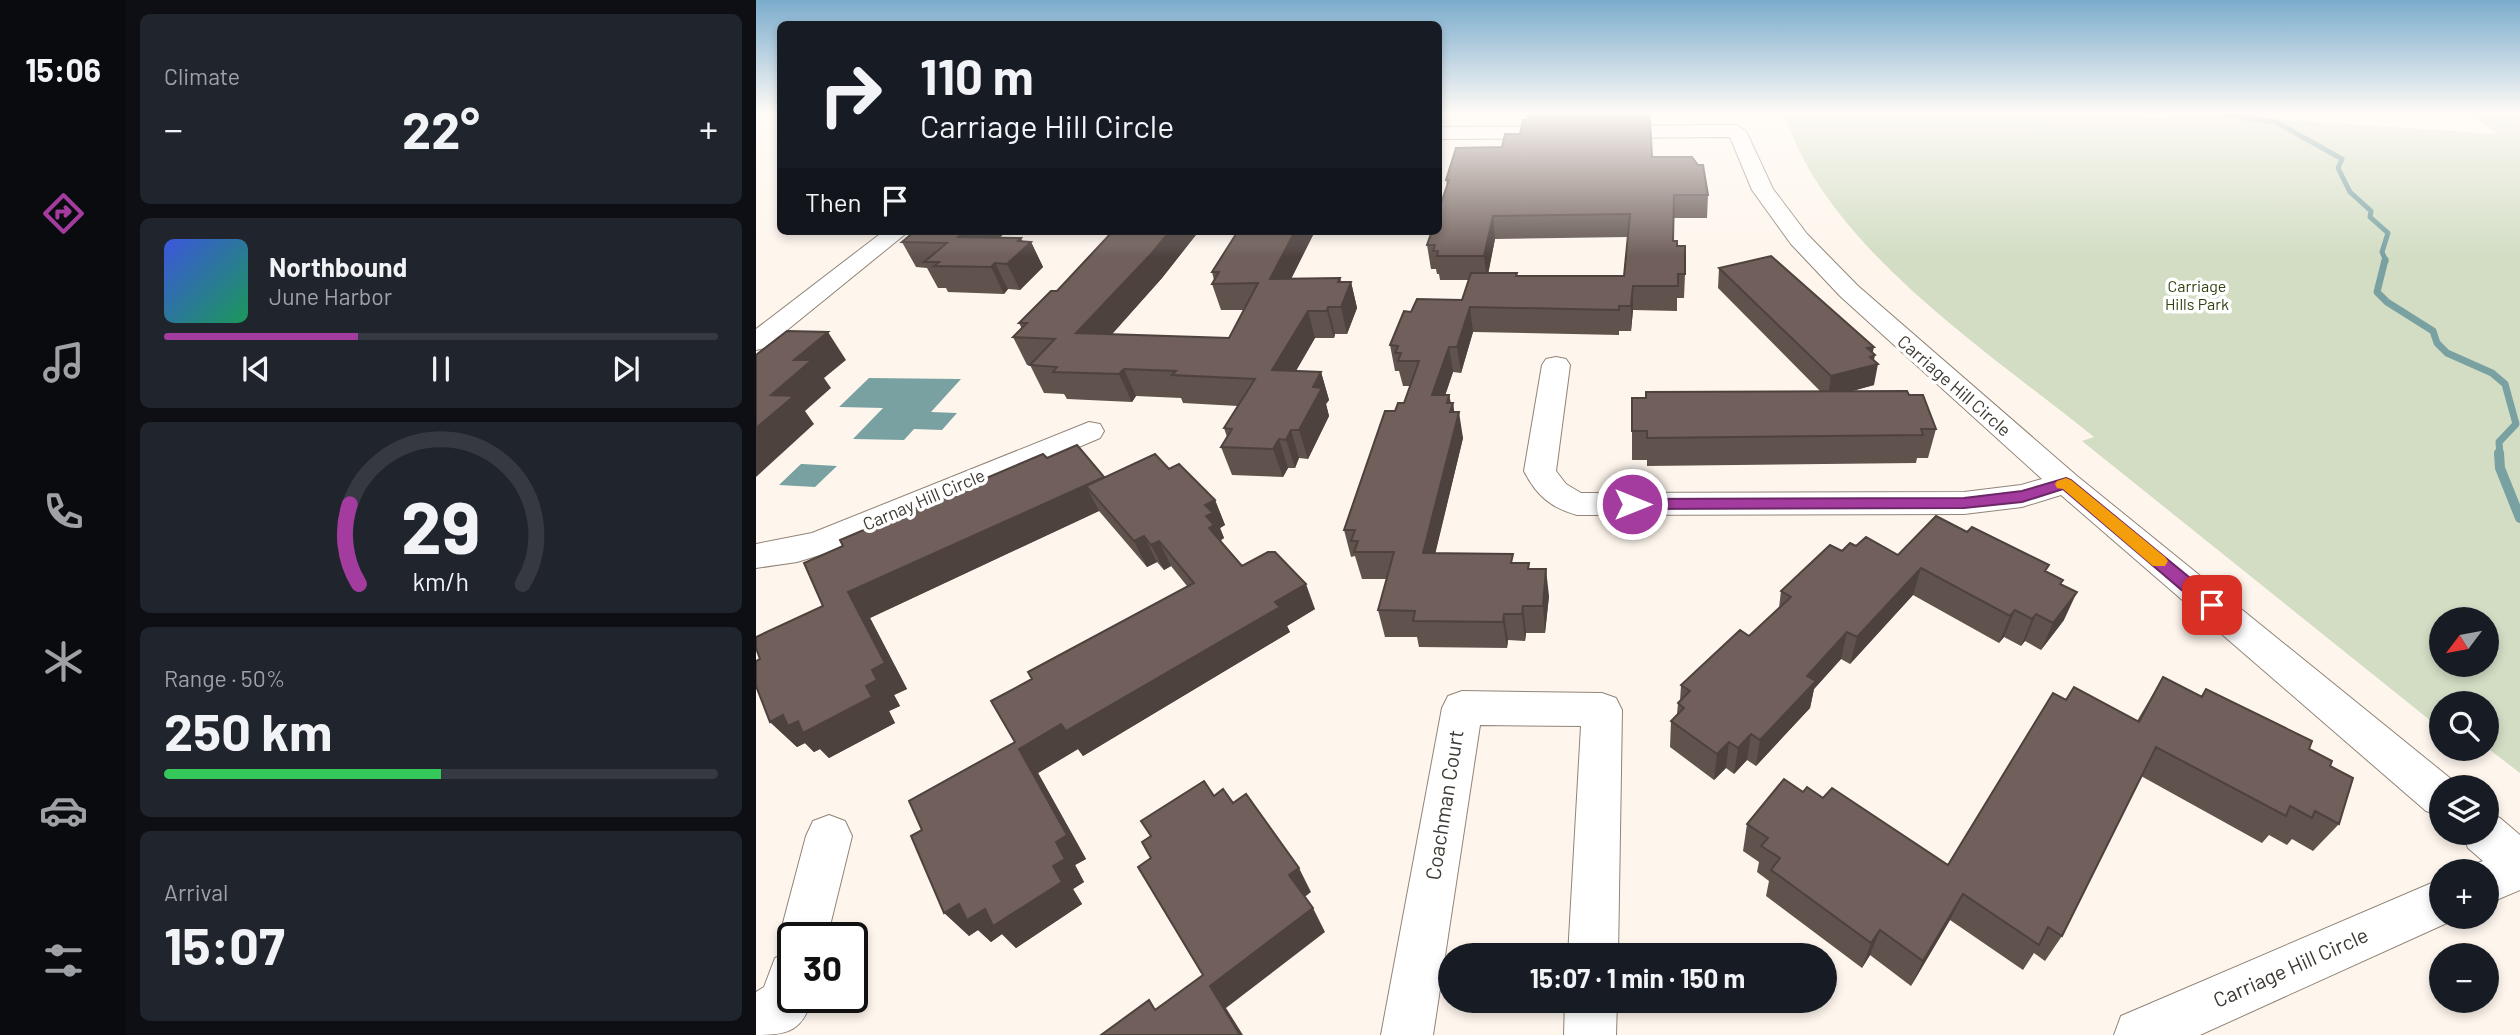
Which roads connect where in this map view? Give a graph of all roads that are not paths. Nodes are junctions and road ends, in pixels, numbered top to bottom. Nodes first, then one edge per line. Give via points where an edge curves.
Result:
1 (1750, 160) edge
2 (893, 235) edge
3 (756, 342) edge
4 (1556, 365) dead end
5 (1088, 430) dead end
6 (2066, 483) junction
7 (756, 556) edge
8 (2429, 787) edge
9 (829, 836) dead end
10 (2498, 845) edge
11 (2520, 865) edge
12 (2499, 876) edge
13 (2429, 907) edge
14 (807, 922) edge
15 (1593, 943) edge
16 (777, 1009) edge
17 (1591, 1013) edge
18 (756, 1022) edge
19 (1407, 1035) edge
20 (1590, 1035) edge
21 (2140, 1035) edge

1 - 6 street, Carriage Hill Circle via 1763,190 1800,239 1878,318
2 - 3 street
4 - 6 street via 1540,471 1547,487 1577,504 1964,503 2022,496
5 - 7 street, Carnay Hill Circle via 824,542
6 - 8 street, Carriage Hill Circle
9 - 14 street
10 - 11 street
11 - 12 street
13 - 21 street, Carriage Hill Circle
15 - 19 street, Coachman Court via 1602,710 1462,708
16 - 18 street
17 - 20 street

